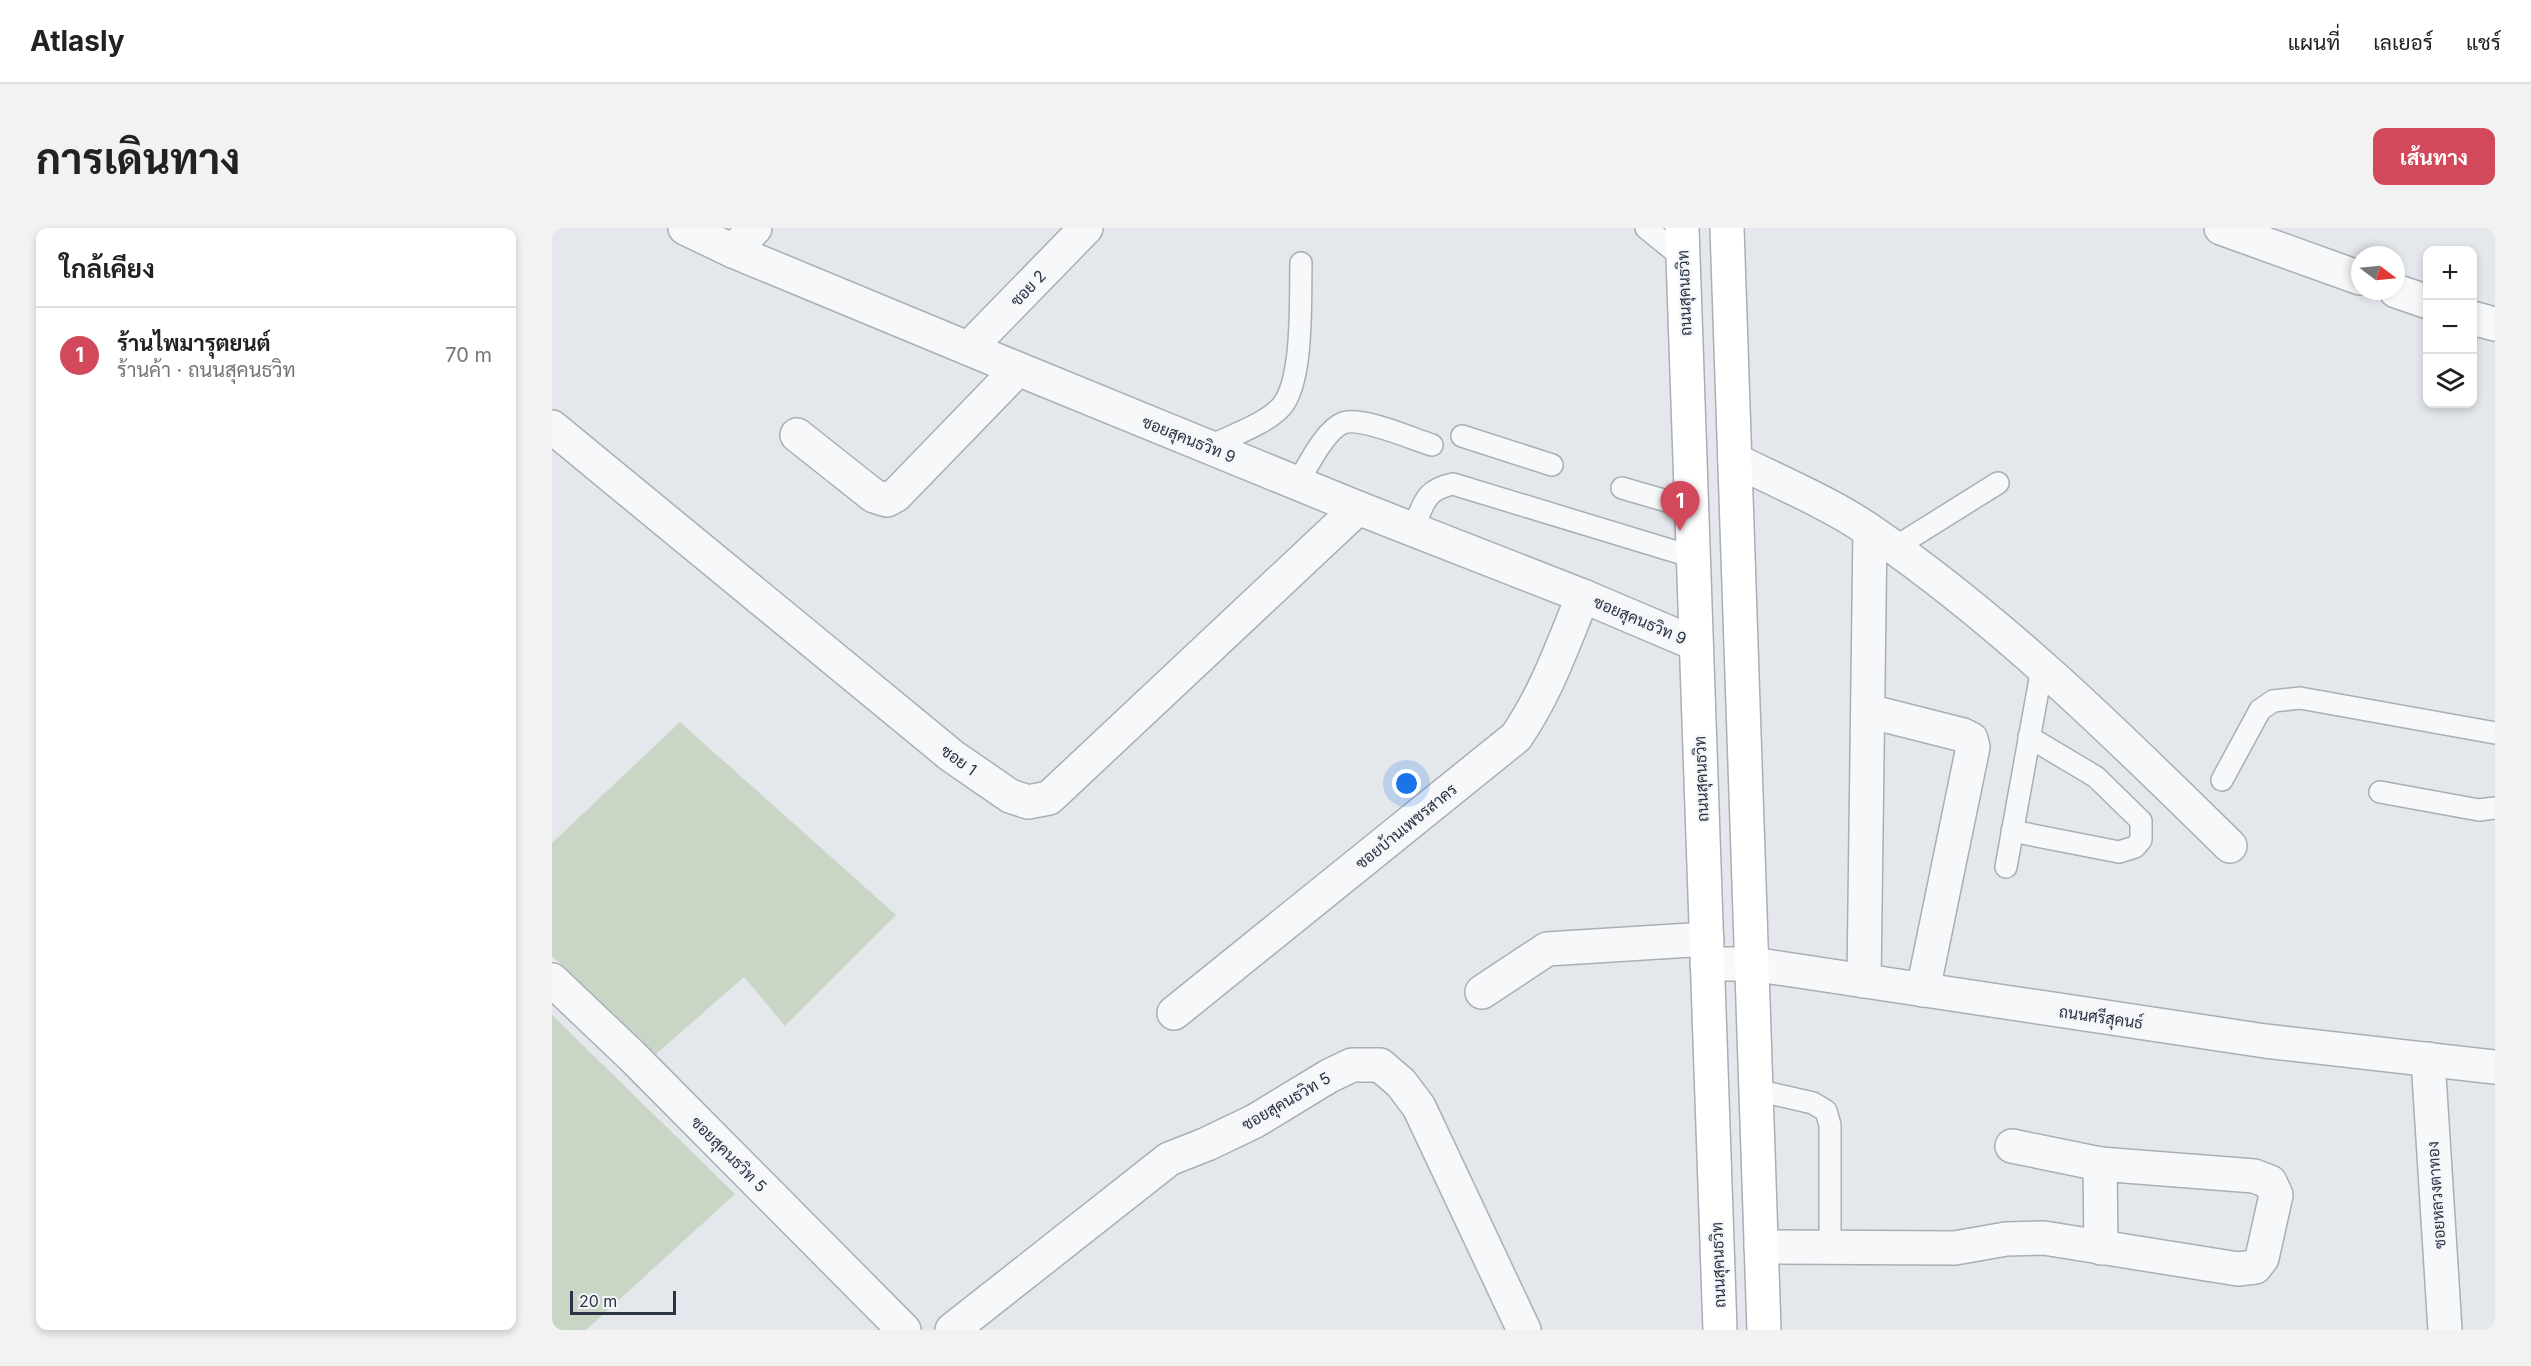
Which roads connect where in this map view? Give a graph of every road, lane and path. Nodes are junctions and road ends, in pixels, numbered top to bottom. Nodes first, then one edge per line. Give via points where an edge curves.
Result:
1 (685, 228) edge
2 (1086, 228) edge
3 (1646, 228) edge
4 (1727, 228) edge
5 (2221, 228) edge
6 (744, 239) edge
7 (1683, 243) edge
8 (1301, 263) dead end
9 (2351, 275) edge
10 (2405, 294) edge
11 (2423, 301) edge
12 (2477, 319) edge
13 (2495, 324) edge
14 (969, 348) junction
15 (1018, 369) junction
16 (552, 427) edge
17 (797, 435) dead end
18 (1462, 436) dead end
19 (1432, 445) dead end
20 (1208, 447) junction
21 (1735, 460) junction
22 (1552, 465) dead end
23 (1298, 482) junction
24 (1998, 483) dead end
25 (1622, 488) dead end
26 (1691, 507) junction
27 (1358, 508) junction
28 (1413, 530) junction
29 (1882, 539) junction
30 (1693, 557) junction
31 (1583, 596) junction
32 (1696, 644) junction
33 (2042, 668) junction
34 (1868, 711) junction
35 (2495, 734) edge
36 (2029, 737) junction
37 (2223, 780) dead end
38 (2380, 792) dead end
39 (2495, 808) edge
40 (2012, 831) junction
41 (2230, 846) dead end
42 (2006, 867) dead end
43 (1707, 952) junction
44 (1752, 964) junction
45 (552, 980) edge
46 (1864, 981) junction
47 (1923, 990) junction
48 (1482, 992) dead end
49 (1174, 1013) dead end
50 (2427, 1059) junction
51 (2495, 1067) edge
52 (1756, 1090) junction
53 (2012, 1146) dead end
54 (2100, 1164) junction
55 (1761, 1246) junction
56 (1830, 1247) junction
57 (2101, 1248) junction
58 (904, 1330) edge
59 (952, 1330) edge
60 (1524, 1330) edge
61 (1720, 1330) edge
62 (1764, 1330) edge
63 (2445, 1330) edge

1 - 6 street, ซอยสุคนธวิท 9
2 - 14 street, ซอย 2
3 - 7 lane
4 - 21 main road
5 - 9 street
6 - 14 street, ซอยสุคนธวิท 9
7 - 26 main road, ถนนสุคนธวิท
8 - 20 lane via 1297,370 1290,395 1280,409
10 - 11 street
12 - 13 street
14 - 15 street, ซอยสุคนธวิท 9
15 - 17 street via 887,500 874,496
15 - 20 street, ซอยสุคนธวิท 9
16 - 27 street, ซอย 1 via 952,756 1010,796 1028,802 1049,798
18 - 22 lane
19 - 23 lane via 1356,421 1341,423
20 - 23 street, ซอยสุคนธวิท 9
21 - 29 street via 1829,507
21 - 44 main road
23 - 27 street, ซอยสุคนธวิท 9
24 - 29 lane
25 - 26 lane
26 - 30 main road, ถนนสุคนธวิท
27 - 28 street, ซอยสุคนธวิท 9
28 - 30 lane via 1431,492 1453,484
28 - 31 street, ซอยสุคนธวิท 9
29 - 33 street via 1988,619
29 - 34 street
30 - 32 main road, ถนนสุคนธวิท
31 - 32 street, ซอยสุคนธวิท 9
31 - 49 street, ซอยบ้านเพชรสาคร via 1544,689 1516,737
32 - 43 main road, ถนนสุคนธวิท
33 - 36 lane
33 - 41 street
34 - 46 street
34 - 47 street via 1963,735 1971,739 1973,747
35 - 37 lane via 2300,698 2273,701 2260,710
36 - 40 lane
36 - 40 lane via 2096,777 2141,821 2141,840 2120,852
38 - 39 lane via 2479,810
40 - 42 lane
43 - 44 street, ถนนศรีสุคนธ์
43 - 48 street, ถนนศรีสุคนธ์ via 1617,943 1547,949
43 - 61 main road, ถนนสุคนธวิท
44 - 46 street, ถนนศรีสุคนธ์
44 - 52 main road
45 - 58 street, ซอยสุคนธวิท 5
46 - 47 street, ถนนศรีสุคนธ์
47 - 50 street, ถนนศรีสุคนธ์ via 2265,1041
50 - 51 street, ถนนศรีสุคนธ์
50 - 63 street, ซอยหลวงตาทอง
52 - 55 main road
52 - 56 lane via 1813,1103 1826,1111 1830,1125
53 - 54 street
54 - 57 street
54 - 57 street via 2254,1176 2270,1182 2276,1196 2262,1258 2255,1267 2238,1269
55 - 56 street
55 - 62 main road
56 - 57 street via 1955,1248 2006,1239 2044,1238
59 - 60 street, ซอยสุคนธวิท 5 via 1169,1159 1256,1121 1352,1065 1380,1065 1401,1083 1419,1107

